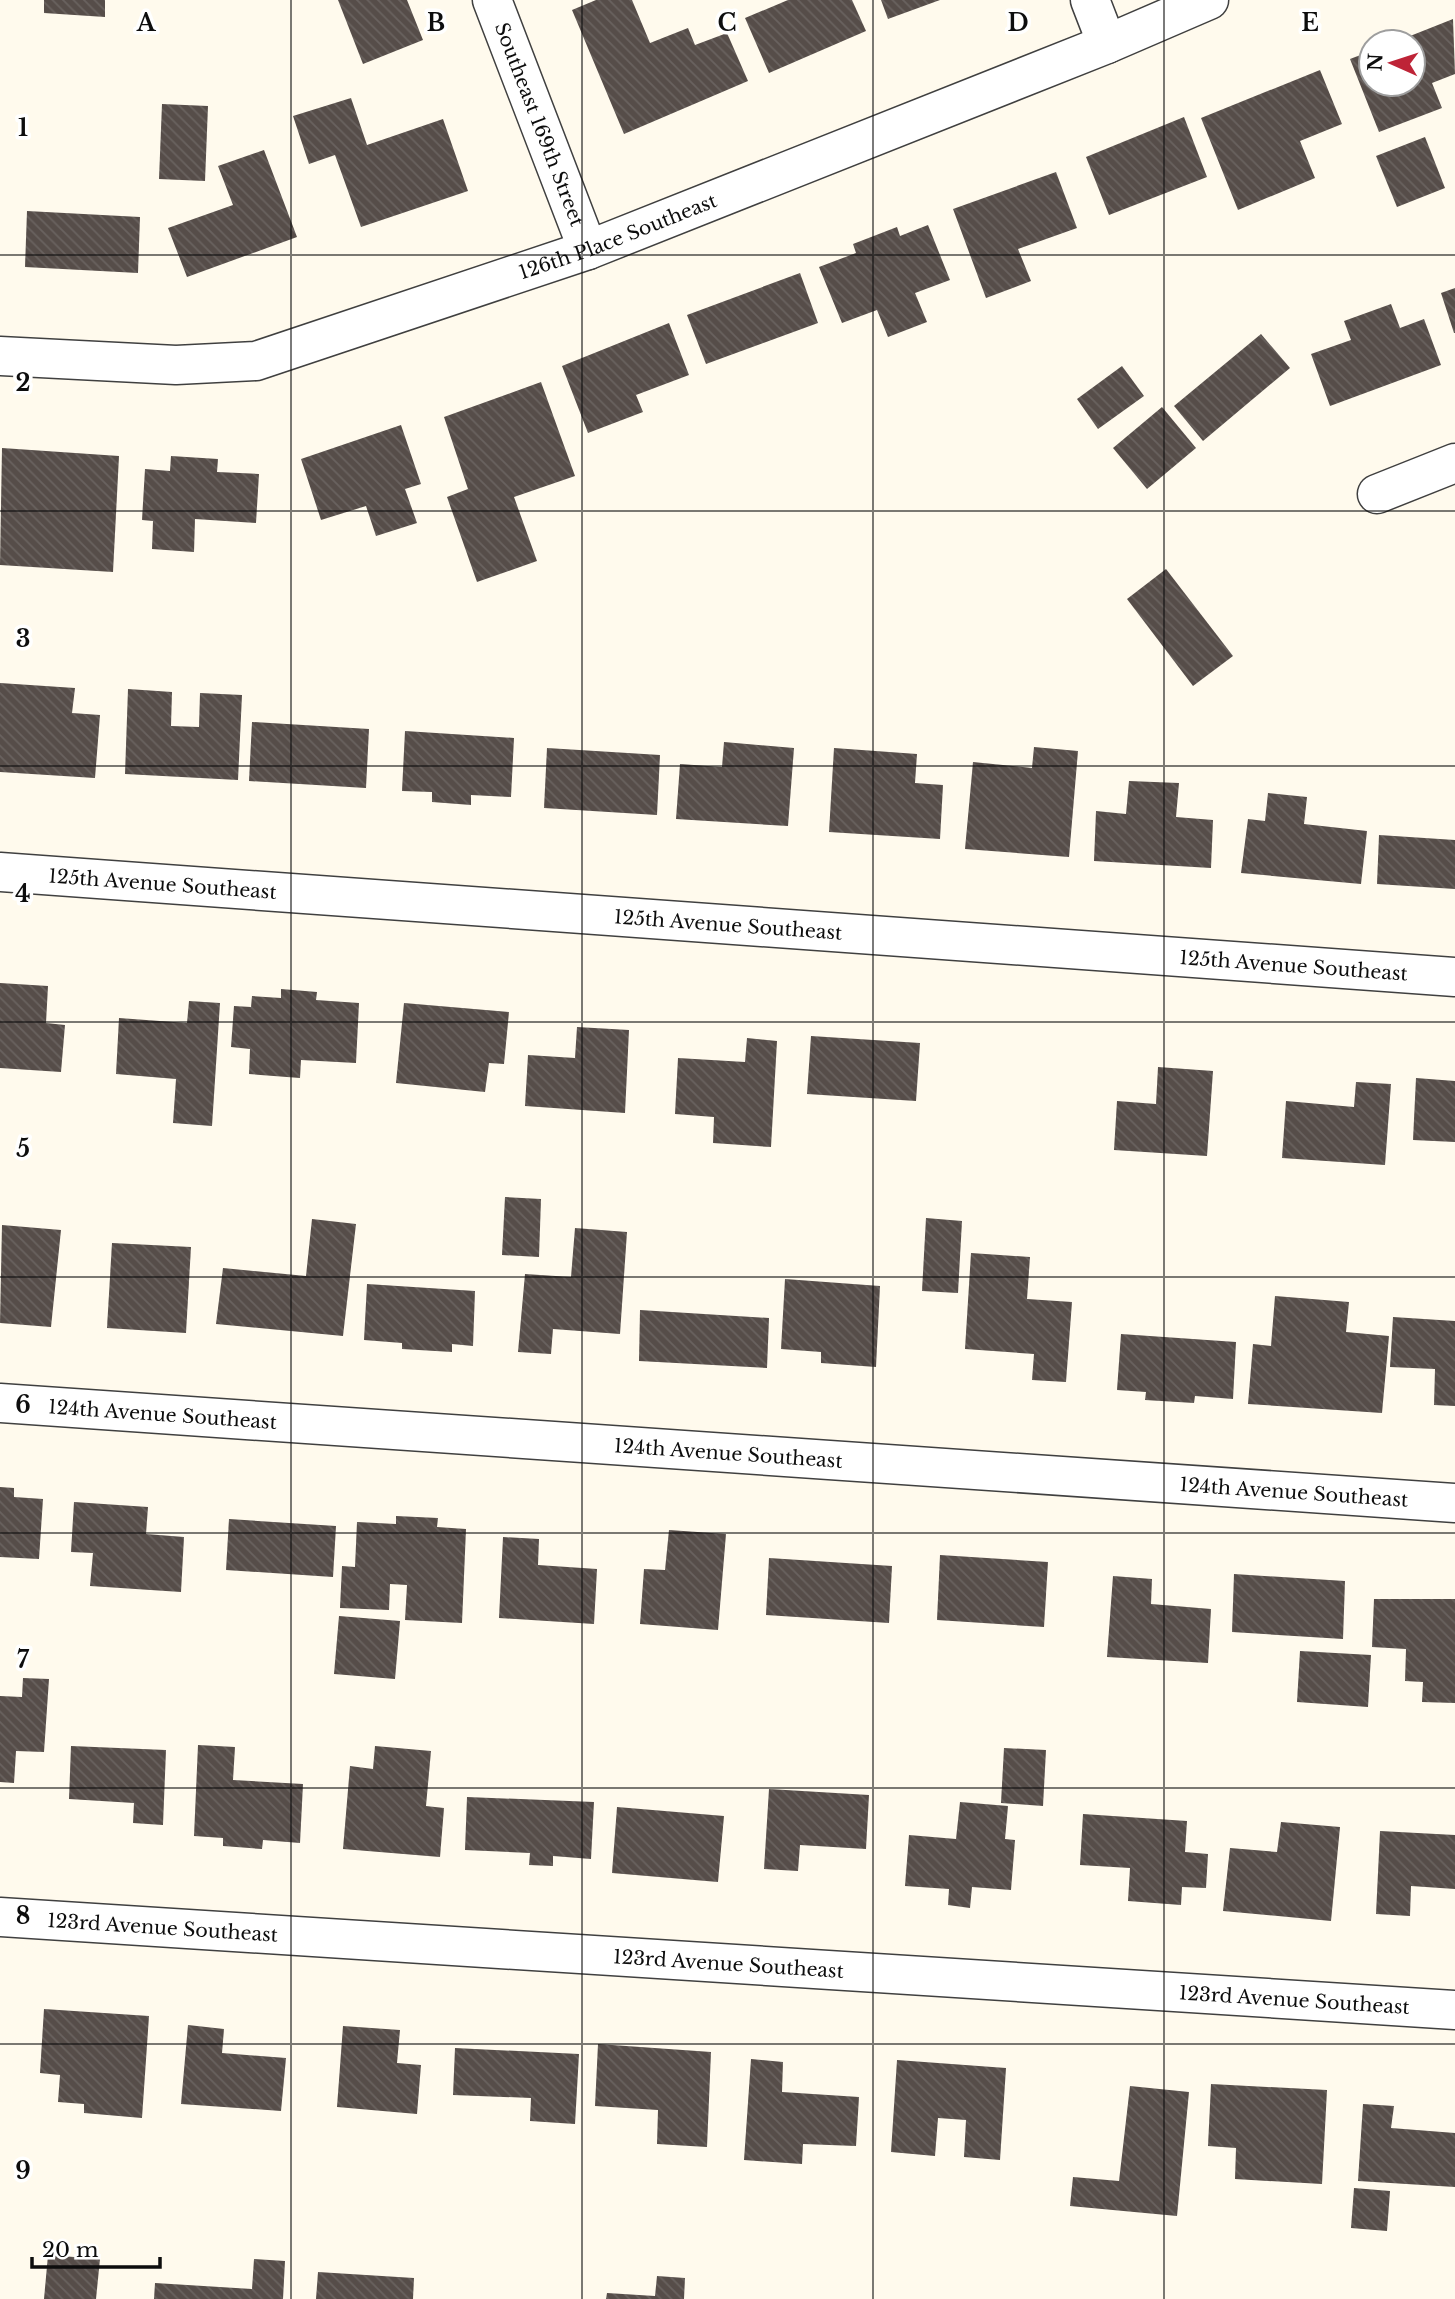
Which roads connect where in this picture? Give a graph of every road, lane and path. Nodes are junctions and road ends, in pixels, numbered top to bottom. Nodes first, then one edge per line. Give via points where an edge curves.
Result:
1 (492, 0) edge
2 (1090, 0) edge
3 (1209, 0) edge
4 (1107, 44) junction
5 (588, 250) junction
6 (0, 355) edge
7 (1455, 463) edge
8 (1377, 494) dead end
9 (0, 872) edge
10 (1455, 977) edge
11 (0, 1403) edge
12 (1455, 1503) edge
13 (0, 1917) edge
14 (1455, 2010) edge

1 - 5 street, Southeast 169th Street
2 - 4 street
3 - 4 street, 126th Place Southeast
4 - 5 street, 126th Place Southeast
5 - 6 street, 126th Place Southeast via 256,361 176,365
7 - 8 street
9 - 10 street, 125th Avenue Southeast
11 - 12 street, 124th Avenue Southeast
13 - 14 street, 123rd Avenue Southeast

